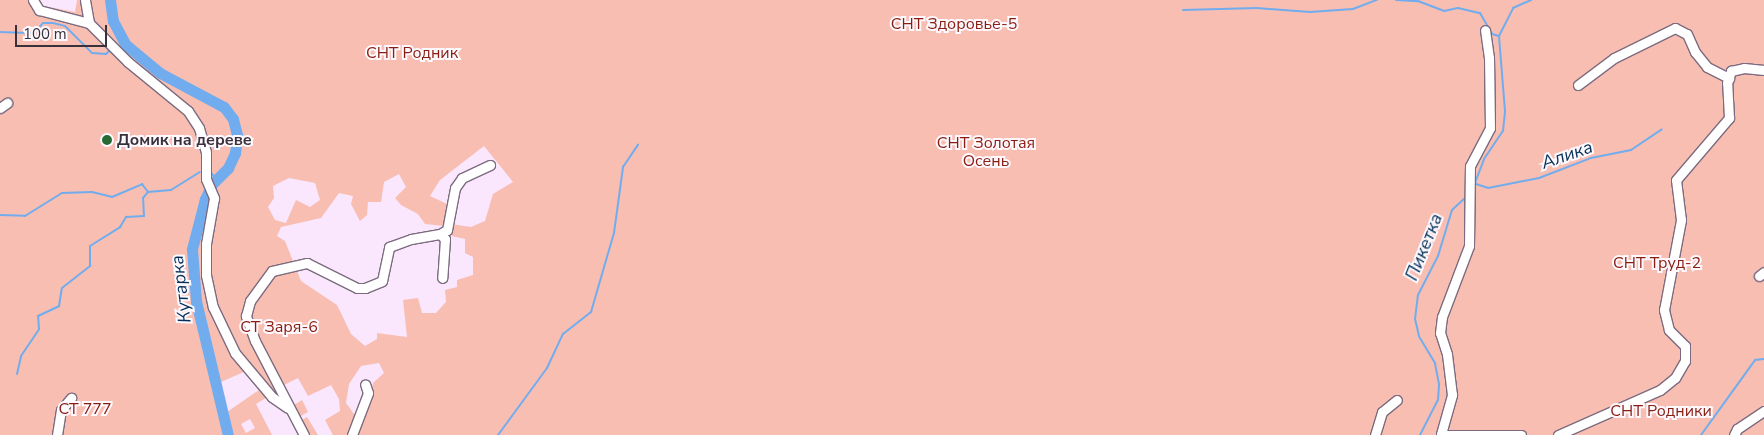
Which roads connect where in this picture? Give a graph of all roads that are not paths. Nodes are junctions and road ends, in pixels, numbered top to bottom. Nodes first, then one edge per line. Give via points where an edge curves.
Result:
1 (33, 0) edge
2 (85, 0) edge
3 (89, 23) junction
4 (1485, 30) dead end
5 (1764, 70) edge
6 (1729, 78) junction
7 (1578, 85) dead end
8 (490, 165) dead end
9 (440, 234) junction
10 (442, 278) dead end
11 (365, 384) dead end
12 (71, 398) dead end
13 (1397, 400) dead end
14 (288, 408) junction
15 (1764, 411) edge
16 (57, 435) edge
17 (304, 435) edge
18 (352, 435) edge
19 (1375, 435) edge
20 (1441, 435) edge
21 (1521, 435) edge
22 (1558, 435) edge
23 (1734, 435) edge

1 - 3 street via 39,10
2 - 3 street
3 - 14 street via 188,111 200,128 214,208 206,251 206,275 213,307 235,353 272,397
4 - 20 street via 1489,58 1490,128 1470,166 1469,246 1442,317 1440,333 1447,354 1452,395
5 - 6 street via 1738,68
6 - 7 street via 1707,67 1695,52 1688,34 1675,28 1614,58
6 - 22 street via 1729,118 1676,180 1681,220 1664,310 1669,330 1685,346 1686,361 1675,378 1660,390
8 - 9 street via 462,178 455,188 447,230
9 - 10 street via 445,239
9 - 14 street via 389,247 382,282 365,288 357,288 307,263 272,271 250,301 246,316
11 - 18 street via 368,392
12 - 16 street via 61,410
13 - 19 street via 1382,412
14 - 17 street
15 - 23 street via 1737,429
20 - 21 street

